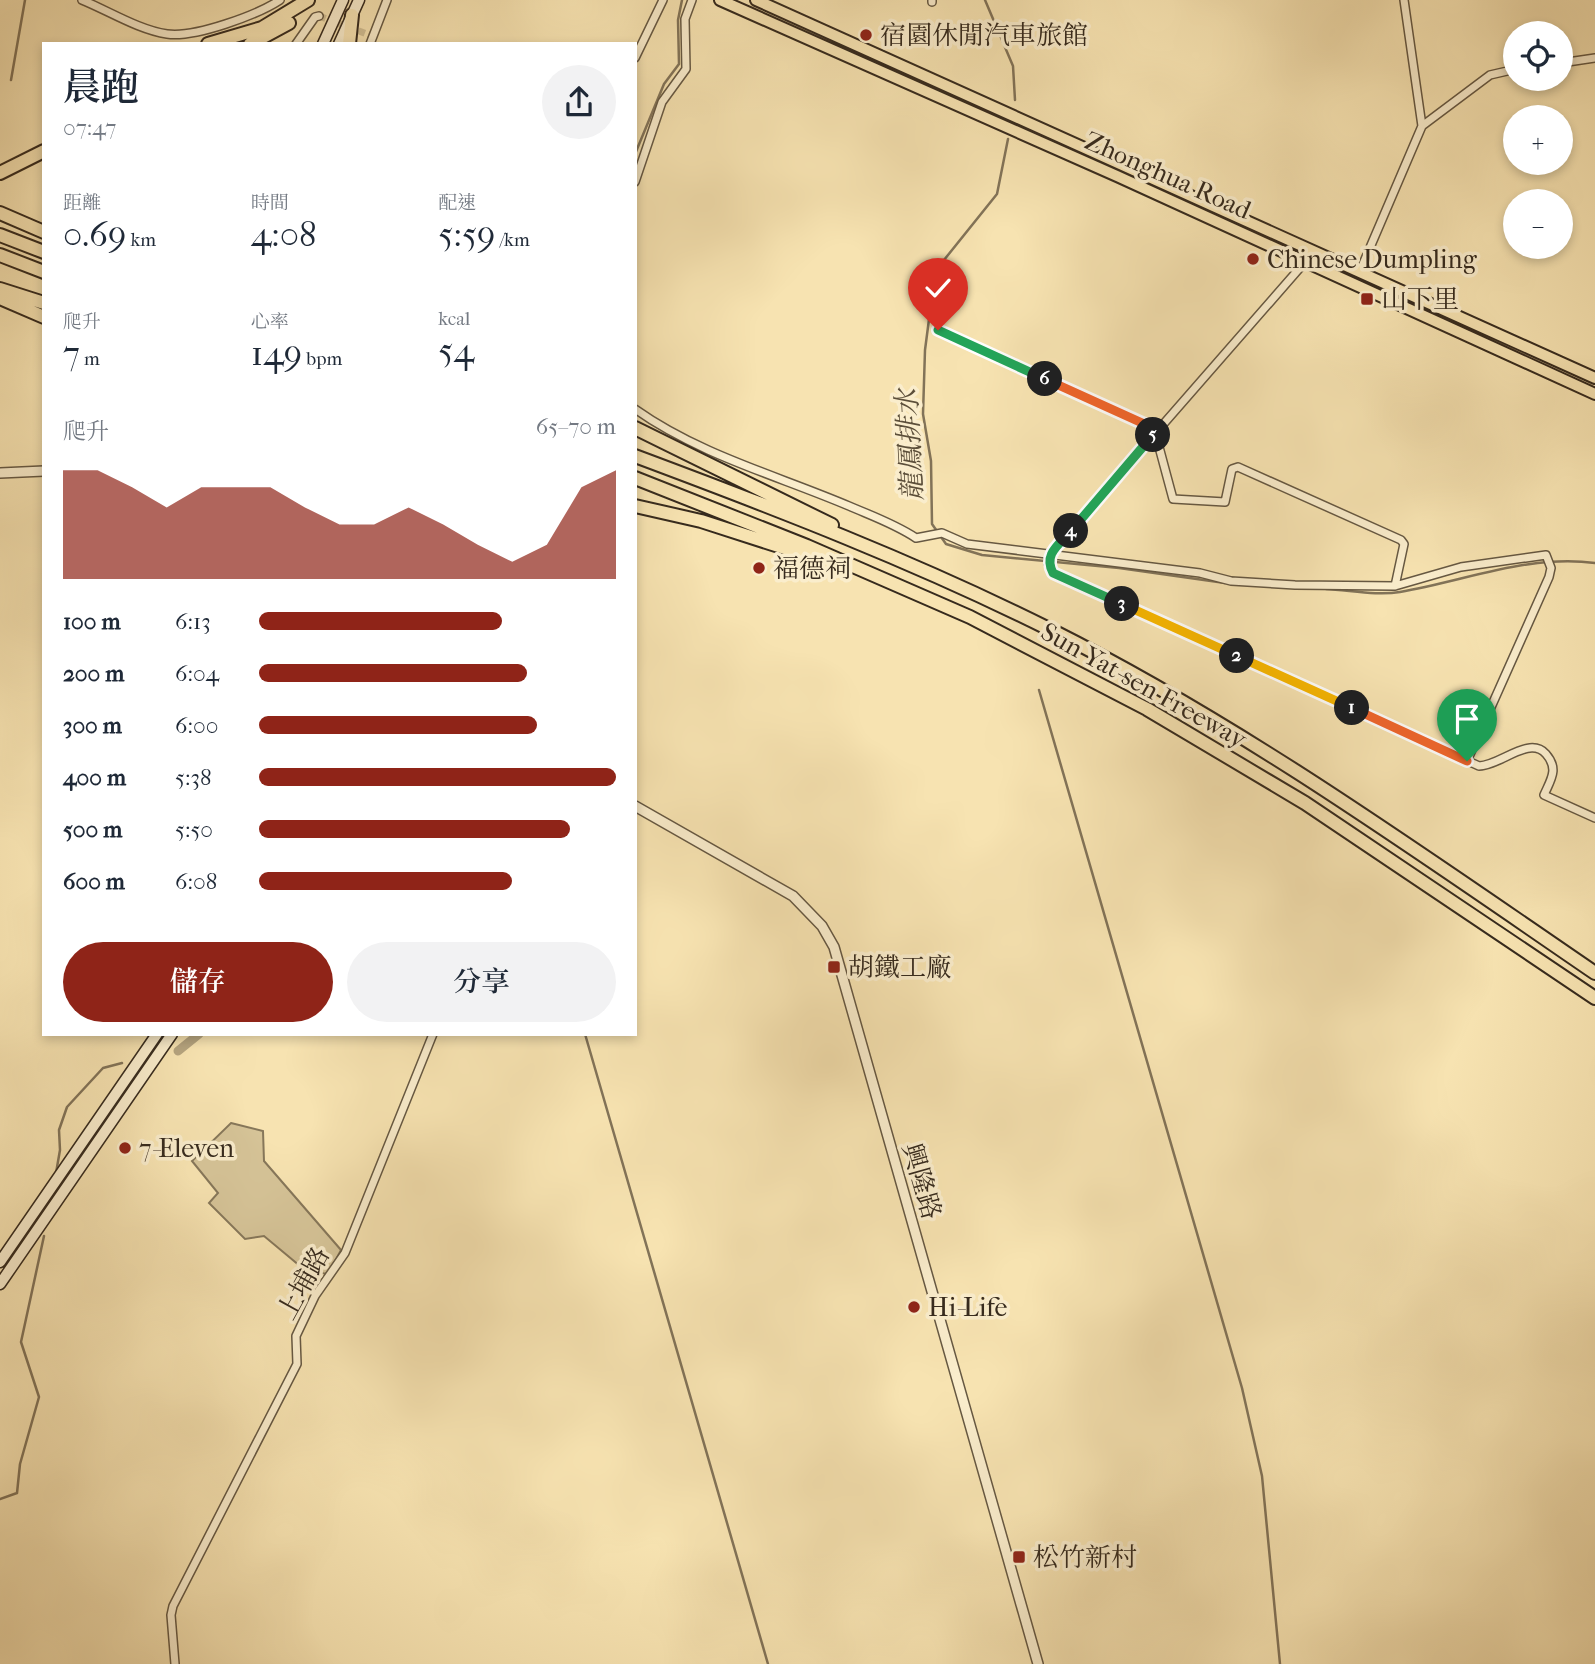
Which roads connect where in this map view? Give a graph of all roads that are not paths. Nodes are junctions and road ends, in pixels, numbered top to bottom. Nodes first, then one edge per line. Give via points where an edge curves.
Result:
1 (82, 0) edge
2 (280, 0) edge
3 (308, 0) edge
4 (316, 0) edge
5 (343, 0) edge
6 (359, 0) edge
7 (366, 0) edge
8 (387, 0) edge
9 (663, 0) edge
10 (692, 0) edge
11 (720, 0) edge
12 (756, 0) edge
13 (1404, 0) edge
14 (352, 15) junction
15 (319, 16) dead end
16 (215, 42) edge
17 (254, 42) edge
18 (297, 42) edge
19 (324, 42) edge
20 (340, 42) edge
21 (349, 42) edge
22 (371, 42) edge
23 (637, 54) edge
24 (1595, 58) edge
25 (1573, 61) edge
26 (1503, 72) edge
27 (1422, 126) junction
28 (42, 152) edge
29 (0, 173) edge
30 (637, 177) edge
31 (0, 213) edge
32 (42, 231) edge
33 (0, 235) edge
34 (1312, 250) junction
35 (42, 251) edge
36 (0, 255) edge
37 (1305, 262) junction
38 (42, 271) edge
39 (1360, 271) junction
40 (1355, 284) junction
41 (0, 289) edge
42 (0, 298) edge
43 (42, 302) edge
44 (42, 316) edge
45 (938, 330) dead end
46 (1595, 378) edge
47 (1595, 394) edge
48 (637, 410) edge
49 (637, 427) edge
50 (1156, 432) junction
51 (637, 457) edge
52 (42, 471) edge
53 (0, 473) edge
54 (637, 479) edge
55 (637, 507) edge
56 (856, 540) junction
57 (1049, 555) junction
58 (834, 559) junction
59 (1395, 586) junction
60 (1467, 761) junction
61 (637, 807) edge
62 (1595, 818) edge
63 (1595, 973) edge
64 (1595, 998) edge
65 (156, 1036) edge
66 (171, 1036) edge
67 (432, 1036) edge
68 (0, 1262) edge
69 (0, 1284) edge
70 (175, 1664) edge
71 (1038, 1664) edge

1 - 2 street via 171,35 240,20
3 - 16 highway via 262,28
4 - 17 highway via 289,23
5 - 19 main road
6 - 14 main road
7 - 14 main road
8 - 22 street
9 - 23 street
10 - 30 street via 685,19 686,69 662,102
11 - 37 main road, Zhonghua Road
12 - 34 main road, Zhonghua Road
13 - 27 street
14 - 20 main road
14 - 21 highway
15 - 18 street
24 - 25 street
26 - 27 street via 1490,75
27 - 39 street
28 - 29 highway
31 - 32 highway
33 - 35 highway
34 - 37 street
34 - 39 main road, Zhonghua Road
36 - 38 highway
37 - 40 main road, Zhonghua Road
37 - 50 street
39 - 40 main road
39 - 46 main road, Zhonghua Road
40 - 47 main road, Zhonghua Road
41 - 43 highway
42 - 44 highway
45 - 50 street
48 - 57 street via 733,462 900,527 916,538 942,533 967,544
49 - 56 highway
50 - 57 street
50 - 59 street via 1172,499 1224,502 1232,469 1238,467 1401,540
51 - 56 highway, Sun Yat-sen Freeway
52 - 53 street
54 - 58 highway, Sun Yat-sen Freeway
55 - 58 highway via 748,535 819,560
56 - 63 highway, Sun Yat-sen Freeway via 1052,631 1233,732
57 - 59 street via 1200,572 1231,581
57 - 60 street via 1053,573
58 - 64 highway, Sun Yat-sen Freeway via 1004,634 1147,709 1305,803
59 - 60 street via 1461,567 1546,555 1549,561 1549,577
60 - 62 street via 1484,766 1531,747 1541,749 1555,769 1544,795
61 - 71 street, 興隆路 via 793,896 822,926 834,947
65 - 68 main road
66 - 69 main road
67 - 70 street, 上埔路 via 345,1254 315,1296 296,1336 297,1364 173,1606

